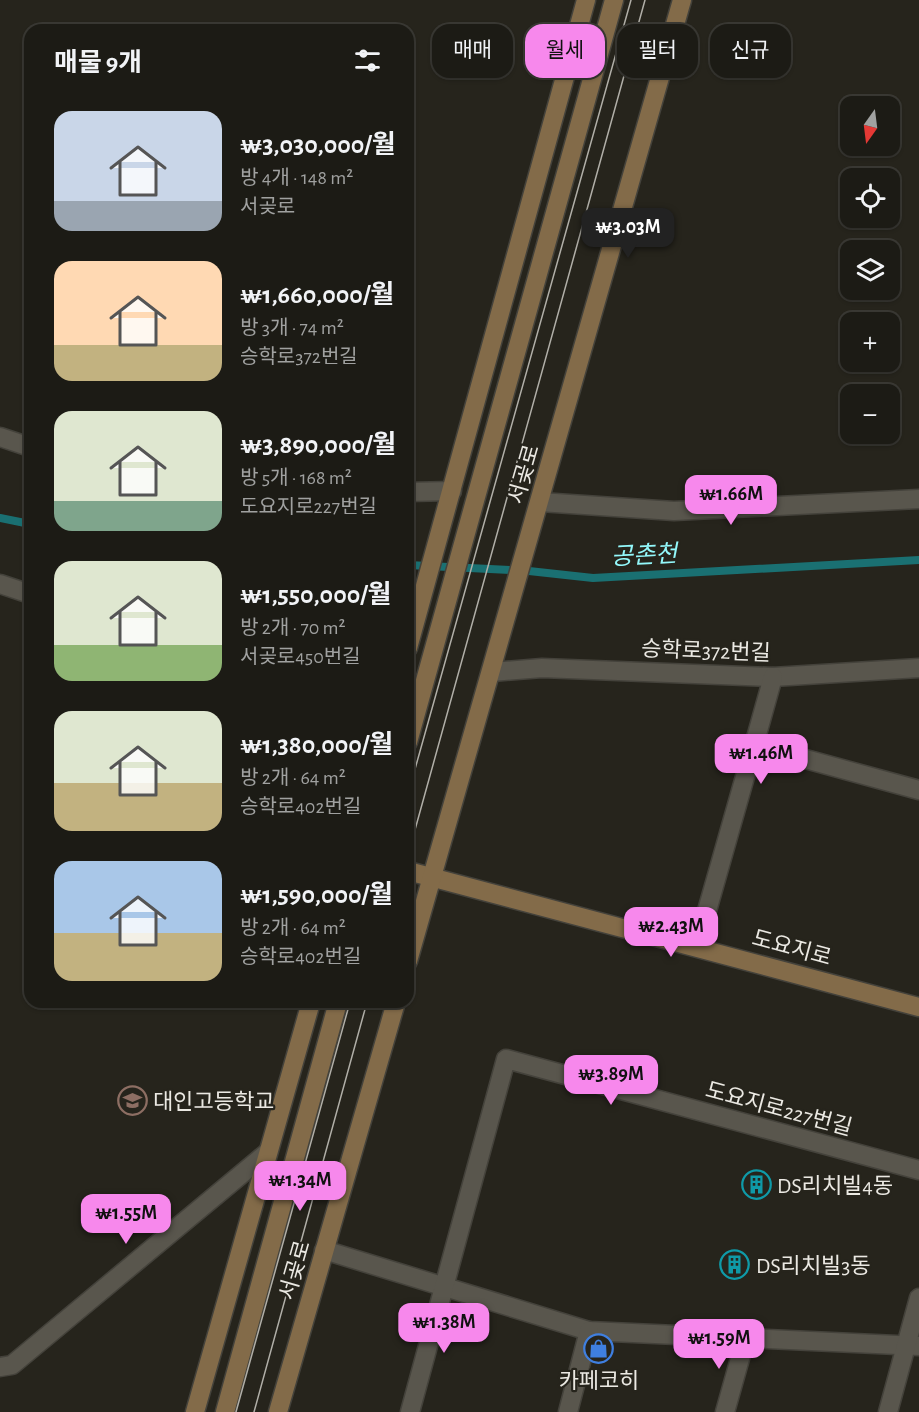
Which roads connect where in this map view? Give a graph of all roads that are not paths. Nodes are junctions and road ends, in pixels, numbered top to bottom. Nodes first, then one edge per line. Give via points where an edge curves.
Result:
1 (586, 0) edge
2 (614, 0) edge
3 (682, 0) edge
4 (0, 437) edge
5 (24, 445) edge
6 (414, 493) edge
7 (450, 497) junction
8 (919, 499) edge
9 (540, 504) junction
10 (0, 584) edge
11 (24, 592) edge
12 (414, 626) edge
13 (919, 668) edge
14 (492, 672) junction
15 (773, 677) junction
16 (414, 721) edge
17 (754, 745) junction
18 (919, 790) edge
19 (414, 873) edge
20 (432, 878) junction
21 (414, 940) edge
22 (697, 946) junction
23 (919, 1007) edge
24 (309, 1008) edge
25 (336, 1008) edge
26 (394, 1008) edge
27 (268, 1152) junction
28 (919, 1170) edge
29 (324, 1250) junction
30 (443, 1287) junction
31 (919, 1298) edge
32 (589, 1331) junction
33 (746, 1337) junction
34 (913, 1344) edge
35 (0, 1368) edge
36 (195, 1412) edge
37 (225, 1412) edge
38 (278, 1412) edge
39 (410, 1412) edge
40 (568, 1412) edge
41 (726, 1412) edge
42 (888, 1412) edge

1 - 7 main road
2 - 16 main road, 서곶로
3 - 9 main road, 서곶로
4 - 5 street
6 - 7 street
7 - 12 main road
8 - 9 street via 674,511
9 - 14 main road, 서곶로
10 - 11 street
13 - 15 street, 승학로372번길
14 - 15 street, 승학로372번길 via 542,668
14 - 20 main road, 서곶로
15 - 17 street
17 - 18 street
17 - 22 street
19 - 20 main road, 도요지로
20 - 21 main road, 서곶로
20 - 22 main road, 도요지로
22 - 23 main road, 도요지로
24 - 27 main road
25 - 37 main road, 서곶로
26 - 29 main road, 서곶로
27 - 35 street via 12,1365
27 - 36 main road
28 - 30 street, 도요지로227번길 via 506,1059
29 - 30 street
29 - 38 main road, 서곶로
30 - 32 street
30 - 39 street
31 - 34 street
32 - 33 street
32 - 40 street
33 - 34 street
33 - 41 street
34 - 42 street

